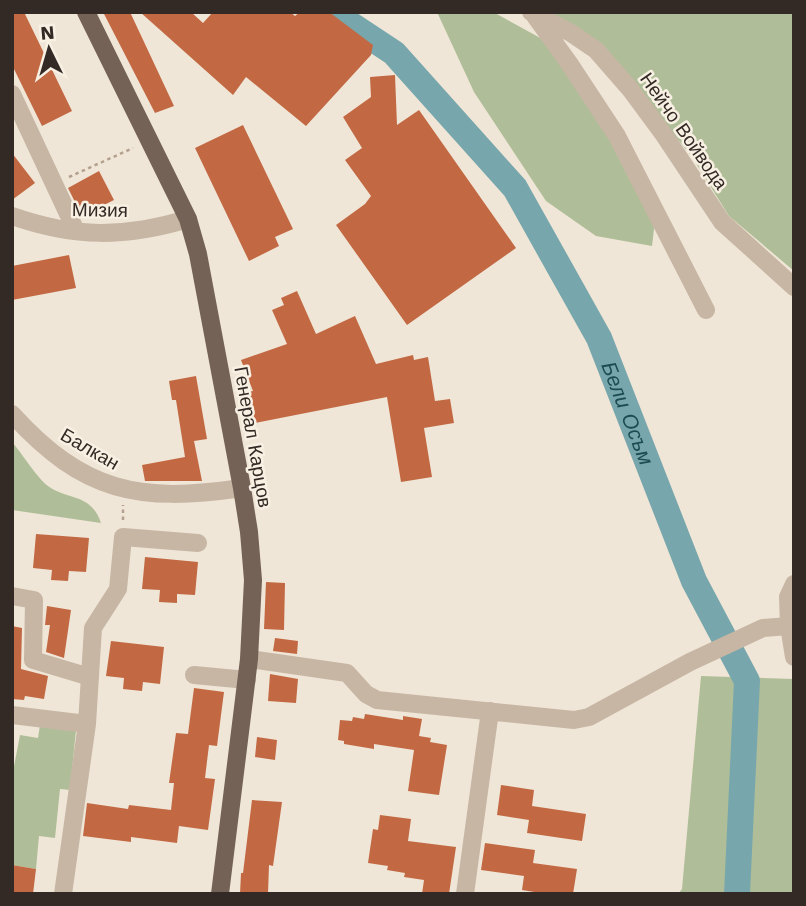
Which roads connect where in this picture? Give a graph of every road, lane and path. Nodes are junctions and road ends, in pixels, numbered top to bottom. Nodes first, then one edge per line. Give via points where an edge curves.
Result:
1 (86, 12) edge
2 (532, 13) edge
3 (12, 94) edge
4 (150, 140) junction
5 (54, 184) junction
6 (12, 216) edge
7 (188, 219) junction
8 (76, 231) junction
9 (794, 287) edge
10 (706, 310) dead end
11 (12, 414) edge
12 (242, 488) junction
13 (124, 490) junction
14 (123, 537) junction
15 (198, 542) dead end
16 (794, 584) edge
17 (12, 596) edge
18 (789, 626) junction
19 (794, 657) edge
20 (250, 659) junction
21 (194, 675) dead end
22 (90, 677) junction
23 (247, 680) junction
24 (490, 711) junction
25 (12, 715) edge
26 (86, 724) junction
27 (63, 894) edge
28 (220, 894) edge
29 (465, 894) edge

1 - 4 main road, Генерал Карцов
2 - 9 street, Нейчо Войвода via 596,50 664,135 722,222
2 - 10 street via 617,136
3 - 5 street
4 - 5 path
4 - 7 main road, Генерал Карцов
5 - 8 street
6 - 8 street, Мизия
7 - 8 street, Мизия via 129,233
7 - 12 main road, Генерал Карцов
11 - 13 street, Балкан via 60,459 90,478
12 - 13 street, Балкан via 183,495
12 - 20 main road, Генерал Карцов via 253,580
13 - 14 path
14 - 15 street
14 - 22 street via 118,589 93,628
16 - 18 street via 788,597
17 - 22 street via 34,600 33,660
18 - 19 street
18 - 24 street via 763,628 721,647 589,717 574,720
20 - 23 main road, Генерал Карцов
20 - 24 street via 347,673 377,699
21 - 23 street
22 - 26 street
23 - 28 main road, Генерал Карцов
24 - 29 street
25 - 26 street
26 - 27 street

